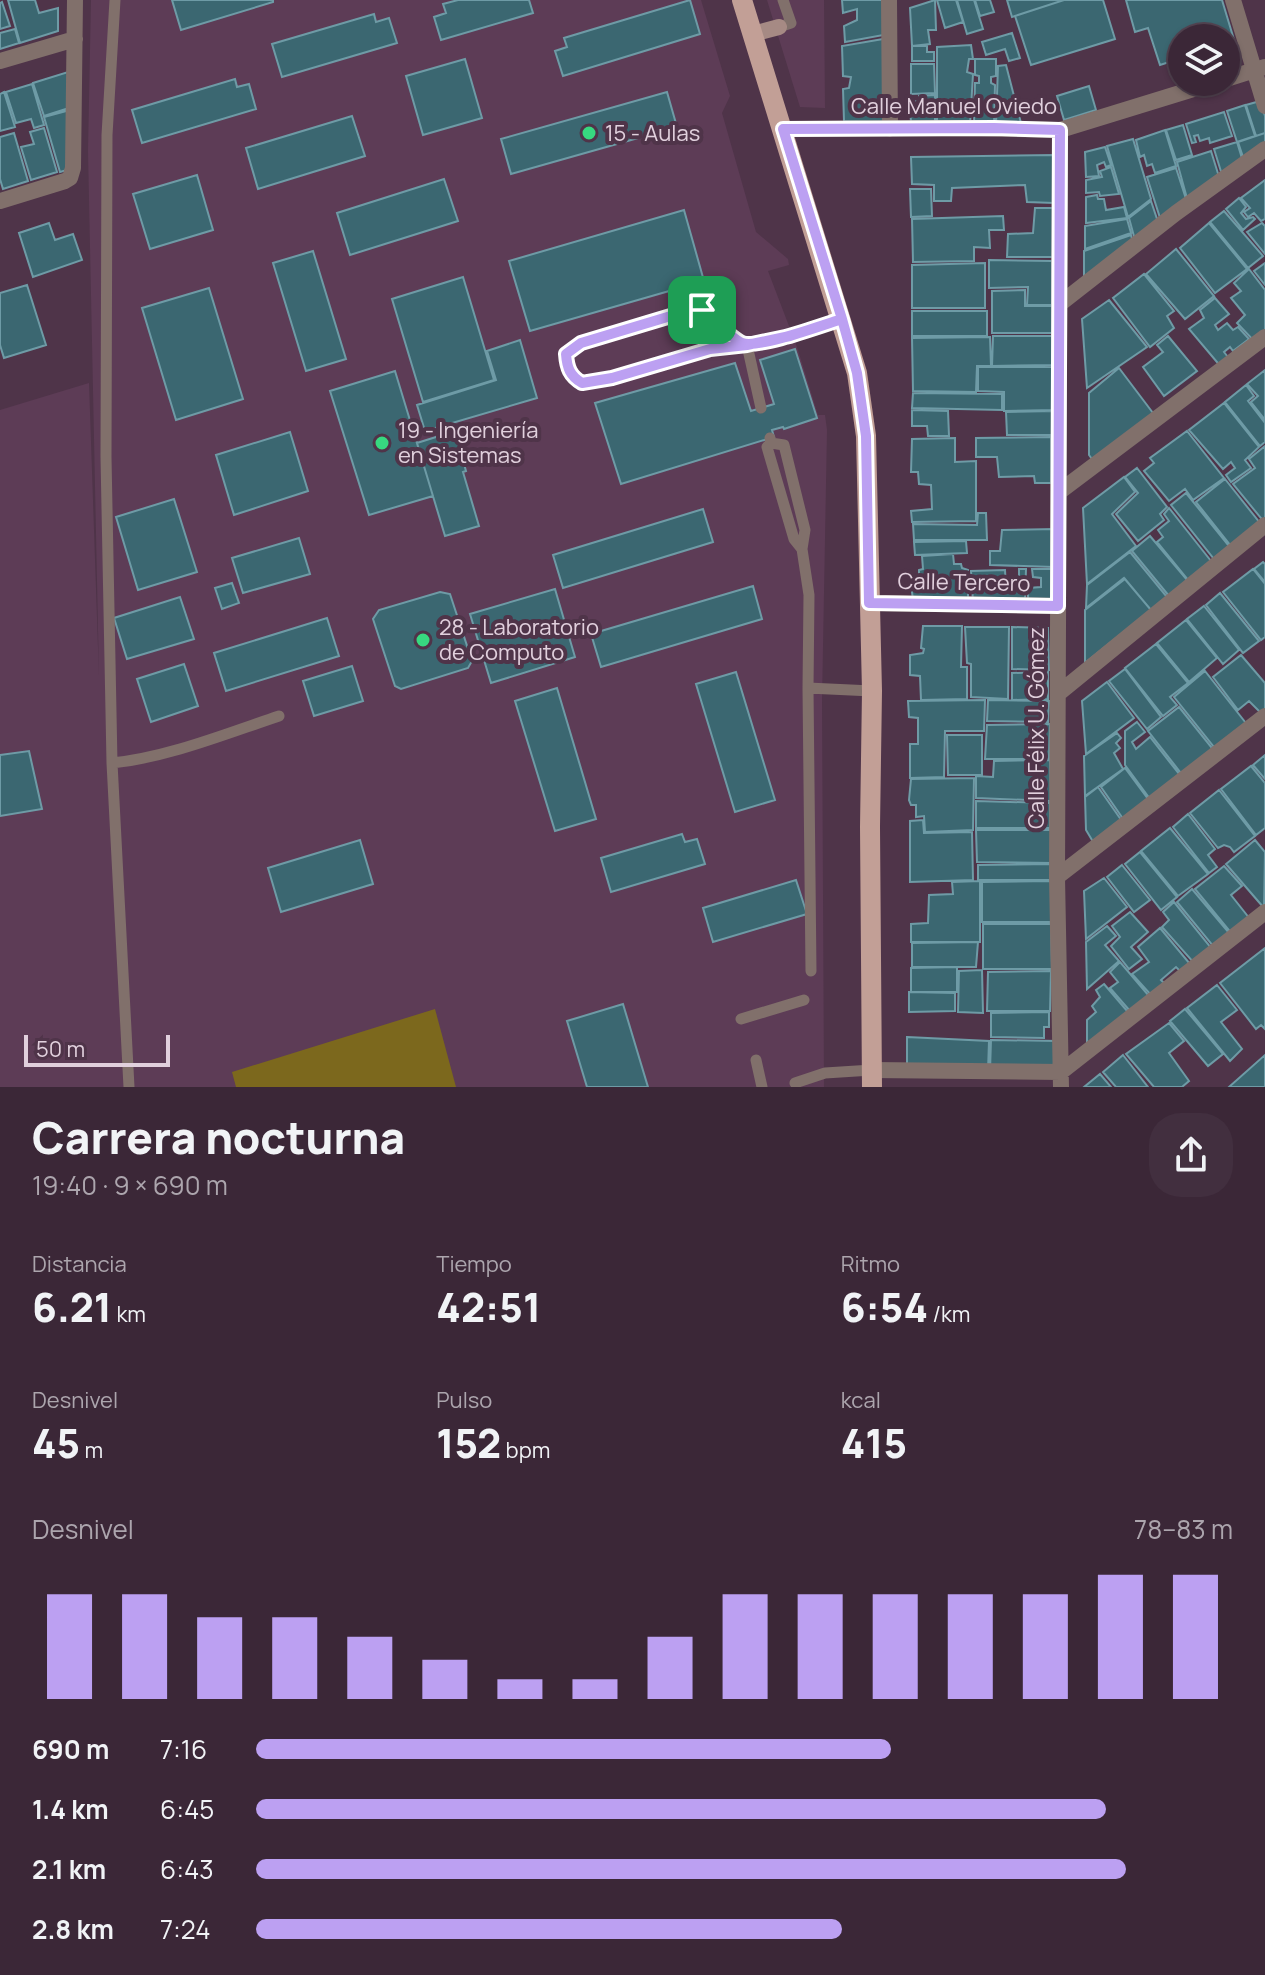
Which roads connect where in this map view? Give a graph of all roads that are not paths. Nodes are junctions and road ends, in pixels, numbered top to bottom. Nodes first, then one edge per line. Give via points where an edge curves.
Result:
1 (75, 0) edge
2 (115, 0) edge
3 (742, 0) edge
4 (783, 0) edge
5 (1233, 0) edge
6 (893, 1) edge
7 (779, 27) joint
8 (753, 34) junction
9 (75, 39) junction
10 (0, 61) edge
11 (1260, 69) edge
12 (1240, 75) edge
13 (1170, 96) edge
14 (1265, 106) edge
15 (783, 129) junction
16 (890, 129) junction
17 (1060, 130) junction
18 (1265, 149) edge
19 (0, 201) edge
20 (1061, 303) junction
21 (842, 319) junction
22 (1265, 337) edge
23 (747, 345) junction
24 (761, 408) dead end
25 (770, 440) dead end
26 (1059, 492) junction
27 (1265, 525) edge
28 (869, 603) junction
29 (1058, 606) junction
30 (808, 688) junction
31 (872, 691) junction
32 (1059, 693) junction
33 (279, 716) dead end
34 (1265, 716) edge
35 (112, 763) junction
36 (1057, 877) junction
37 (1265, 912) edge
38 (811, 971) dead end
39 (804, 1000) dead end
40 (741, 1019) dead end
41 (756, 1060) dead end
42 (872, 1078) edge
43 (1061, 1080) edge
44 (795, 1083) dead end
45 (129, 1087) edge
46 (762, 1087) edge

1 - 9 street
2 - 35 lane via 107,112 106,310
3 - 8 main road
4 - 7 lane via 791,23
5 - 11 street
6 - 16 street
7 - 8 main road
8 - 15 main road
9 - 10 street
9 - 19 street via 70,178
11 - 12 street
11 - 14 street
13 - 17 street, Calle Manuel Oviedo
15 - 16 street, Calle Manuel Oviedo
15 - 21 main road
16 - 17 street, Calle Manuel Oviedo
17 - 20 street, Calle Félix U. Gómez
18 - 20 street
20 - 26 street, Calle Félix U. Gómez
21 - 23 lane
21 - 28 main road via 866,436
22 - 26 street
23 - 23 lane via 710,349 582,383 567,367 566,354 581,343 694,309
23 - 24 lane
25 - 30 lane via 771,463 794,539 802,549 809,595
26 - 29 street, Calle Félix U. Gómez
27 - 32 street
28 - 29 street, Calle Tercero
28 - 31 main road
29 - 32 street, Calle Félix U. Gómez
30 - 31 lane
30 - 38 lane
31 - 42 main road
32 - 36 street, Calle Félix U. Gómez
33 - 35 lane
34 - 36 street
35 - 45 lane
36 - 43 street, Calle Félix U. Gómez
37 - 43 street
39 - 40 lane
41 - 46 lane
42 - 43 street
42 - 44 lane via 825,1073

